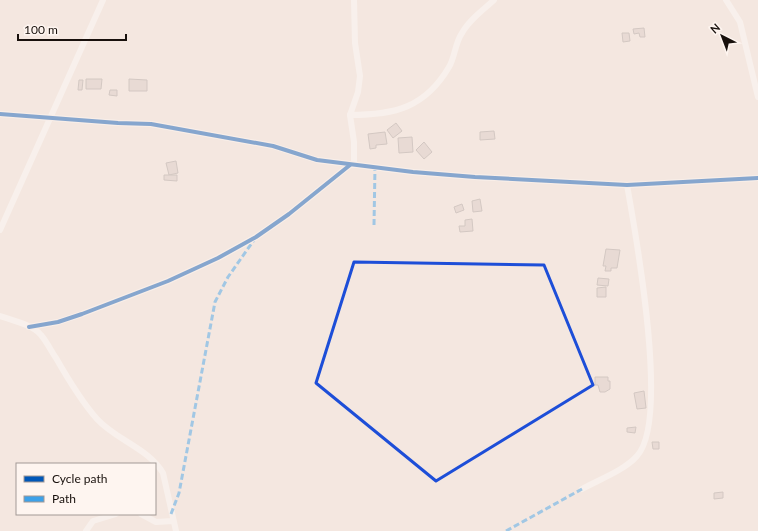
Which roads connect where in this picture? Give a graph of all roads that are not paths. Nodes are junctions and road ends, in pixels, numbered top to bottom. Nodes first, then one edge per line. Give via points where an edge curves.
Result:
1 (103, 0) edge
2 (354, 0) edge
3 (494, 0) edge
4 (726, 0) edge
5 (758, 97) edge
6 (0, 114) edge
7 (350, 115) junction
8 (49, 118) junction
9 (352, 165) junction
10 (758, 178) edge
11 (627, 185) junction
12 (0, 230) edge
13 (0, 316) edge
14 (29, 327) junction
15 (582, 489) dead end
16 (113, 515) edge
17 (143, 515) edge
18 (173, 521) junction
19 (86, 531) edge
20 (176, 531) edge

1 - 8 street
2 - 7 street via 354,35 360,84
3 - 7 street via 461,33 449,66 436,86 424,97 388,114
4 - 5 street via 740,22
6 - 8 street
7 - 9 street via 354,142
8 - 9 street via 151,124 190,130 273,146 317,160
8 - 12 street
9 - 11 street via 495,179
9 - 14 street via 256,237 218,258 168,281 82,314 58,322
10 - 11 street
11 - 15 street via 643,281 650,352 649,424 644,444 637,456
13 - 14 street
14 - 18 street via 42,335 96,418 158,465
16 - 19 street via 93,521
17 - 18 street via 156,522
18 - 20 street

